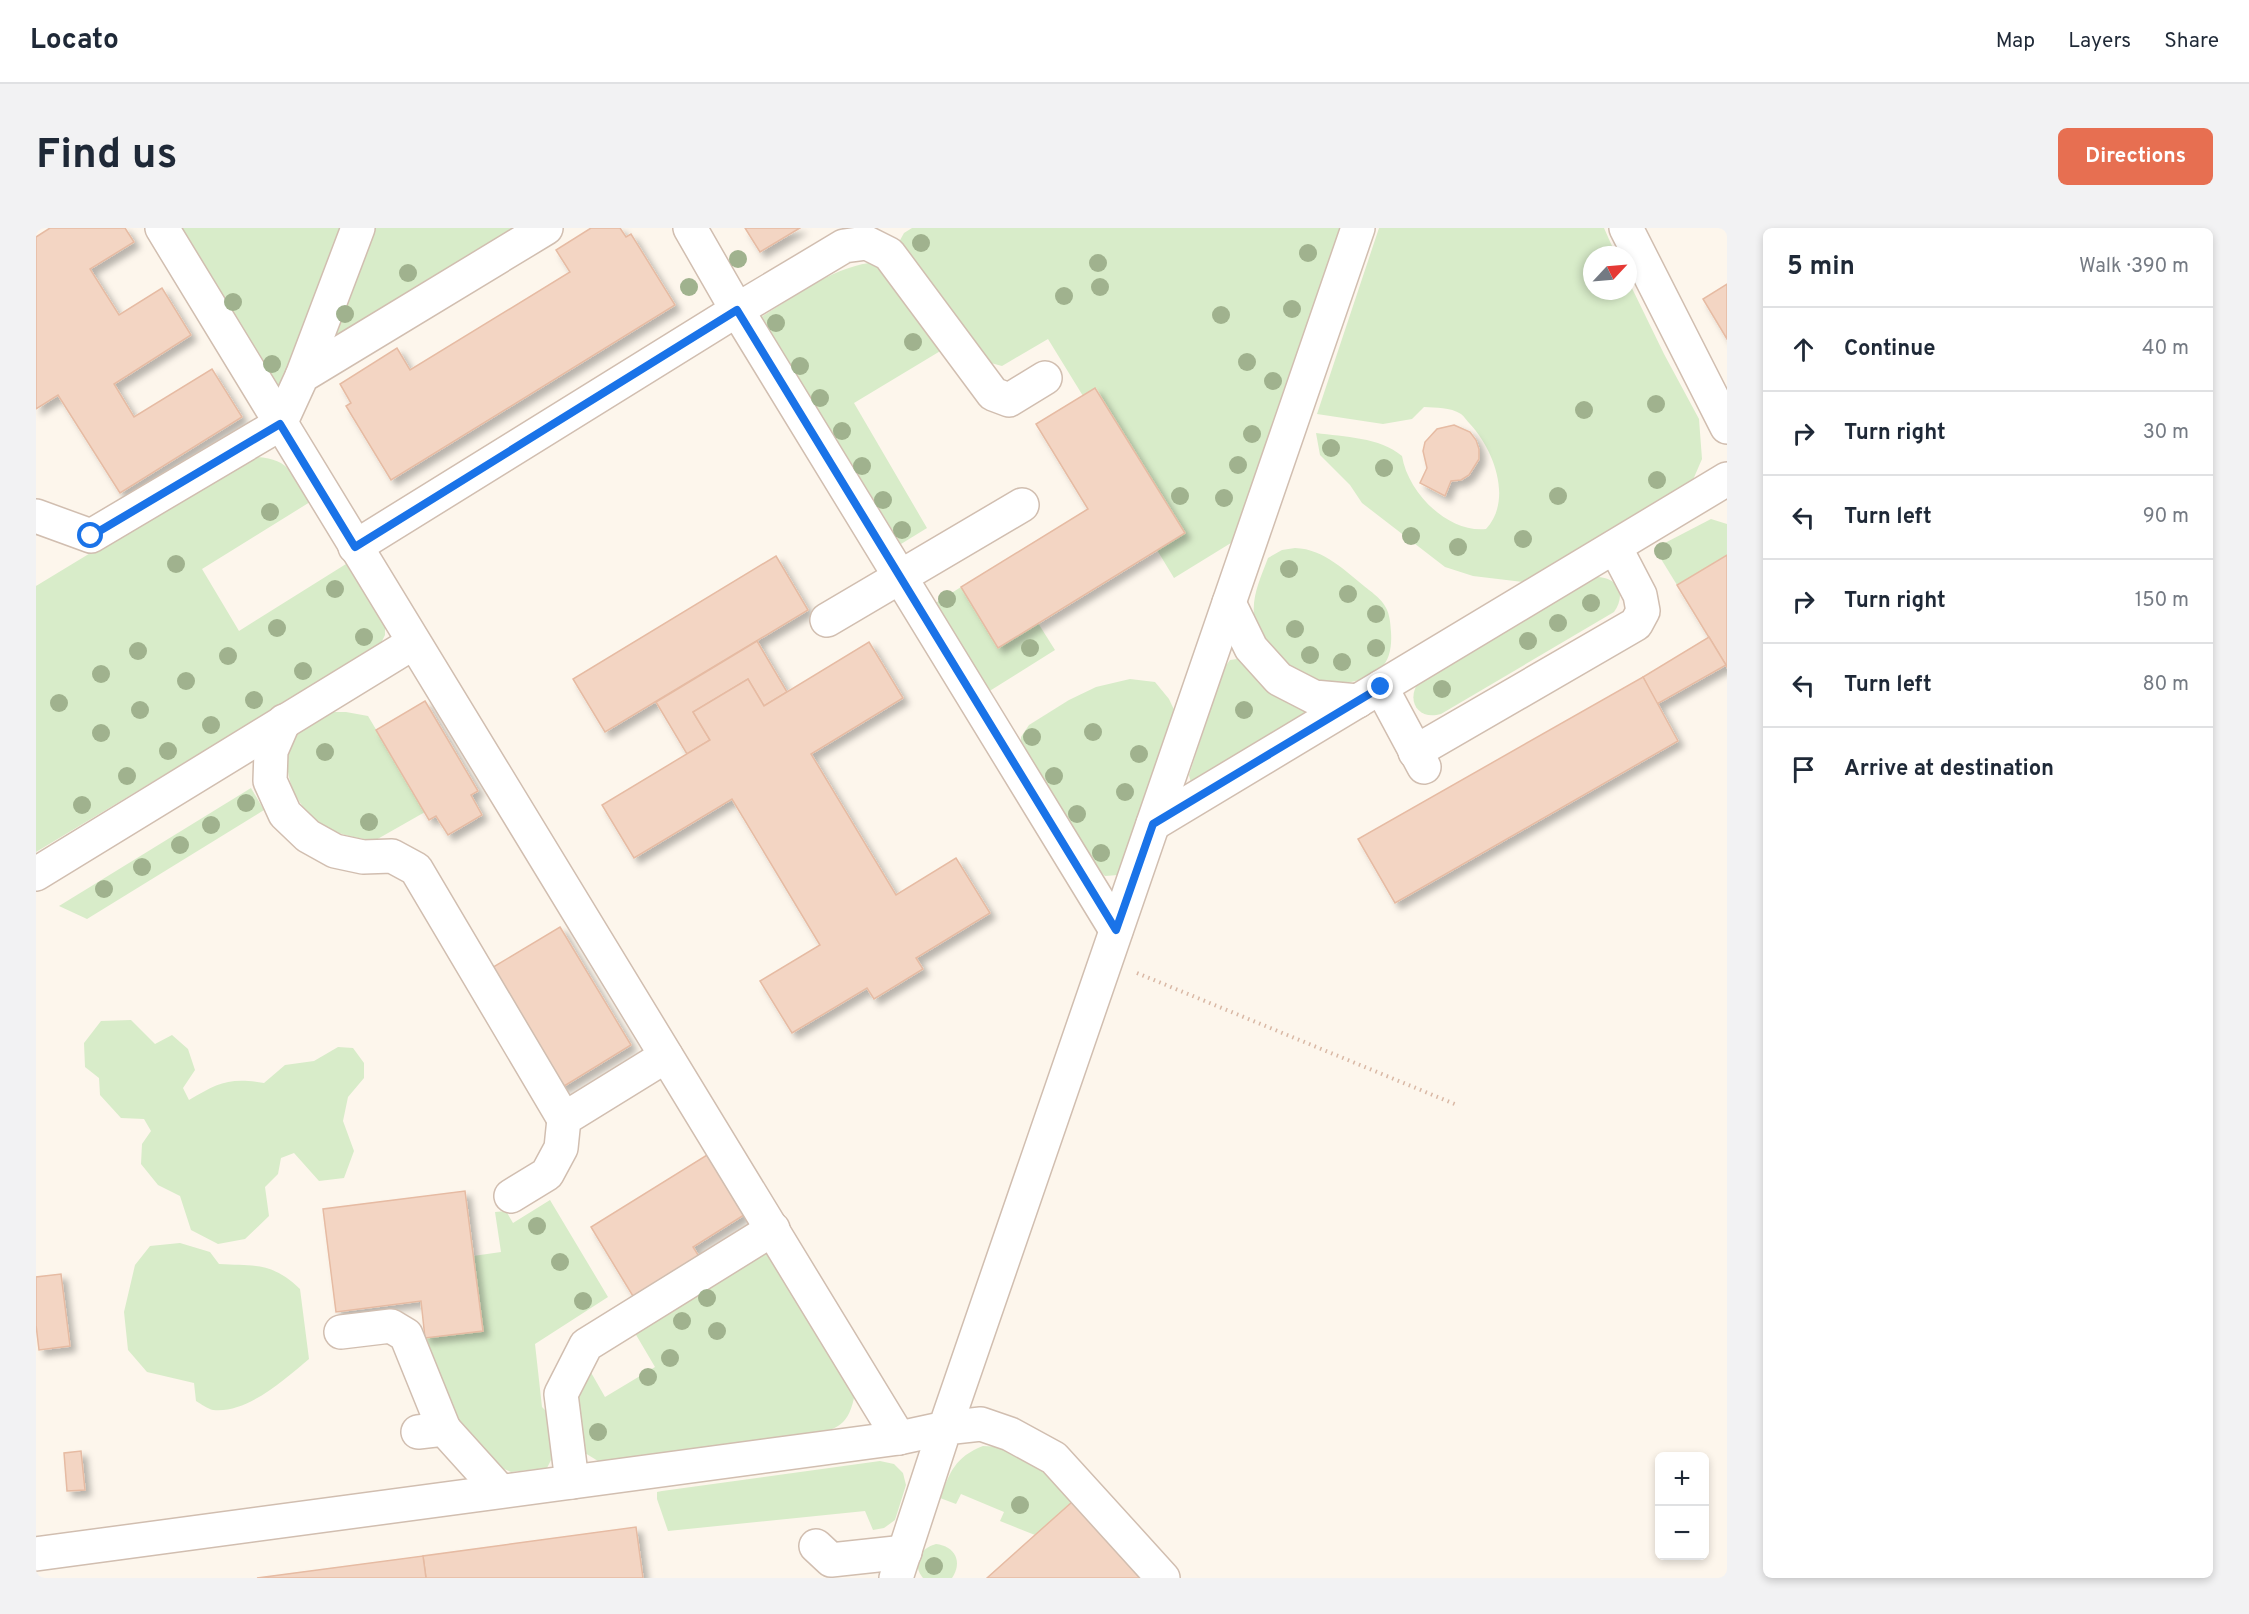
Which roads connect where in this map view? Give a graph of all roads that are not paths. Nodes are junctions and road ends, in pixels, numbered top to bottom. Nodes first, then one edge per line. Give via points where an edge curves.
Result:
1 (162, 228) edge
2 (358, 228) edge
3 (546, 228) edge
4 (690, 228) edge
5 (1358, 228) edge
6 (1626, 228) edge
7 (737, 310) junction
8 (302, 376) junction
9 (1045, 378) dead end
10 (280, 424) junction
11 (1727, 426) edge
12 (1727, 479) edge
13 (1022, 505) dead end
14 (36, 516) edge
15 (355, 547) junction
16 (1615, 547) junction
17 (900, 577) junction
18 (1229, 603) junction
19 (827, 620) dead end
20 (413, 643) junction
21 (1369, 694) junction
22 (285, 722) junction
23 (1153, 824) junction
24 (36, 874) edge
25 (1111, 945) junction
26 (666, 1056) junction
27 (564, 1119) junction
28 (511, 1196) dead end
29 (773, 1228) junction
30 (341, 1332) dead end
31 (945, 1428) junction
32 (899, 1438) junction
33 (572, 1482) junction
34 (500, 1491) junction
35 (816, 1545) dead end
36 (41, 1547) edge
37 (901, 1565) edge
38 (1163, 1578) edge

1 - 10 lane
2 - 8 lane
3 - 8 lane
4 - 7 lane
5 - 18 lane
6 - 11 lane
7 - 9 lane via 844,246 867,243 889,254 993,394 1009,400
7 - 15 lane
7 - 17 lane
8 - 10 lane
10 - 14 lane via 91,536
10 - 15 lane
12 - 16 lane
13 - 17 lane
15 - 20 lane
16 - 21 lane
16 - 21 lane via 1640,595 1643,611 1636,624 1419,759
17 - 19 lane
17 - 25 lane
18 - 21 lane via 1251,648 1279,679 1314,697
18 - 23 lane
20 - 22 lane
20 - 26 lane
21 - 23 lane
22 - 24 lane
22 - 27 lane via 271,751 270,781 285,814 308,836 335,851 363,857 392,856 416,870
23 - 25 lane
25 - 31 lane
26 - 27 lane
26 - 29 lane
27 - 28 lane via 561,1148 547,1174
29 - 32 lane
29 - 33 lane via 586,1345 561,1394
30 - 34 lane via 391,1326 406,1335 431,1431
31 - 32 lane
31 - 37 lane
31 - 38 lane via 981,1424 1010,1434 1054,1458
32 - 33 lane
33 - 34 lane
34 - 36 lane
35 - 37 lane via 831,1560

